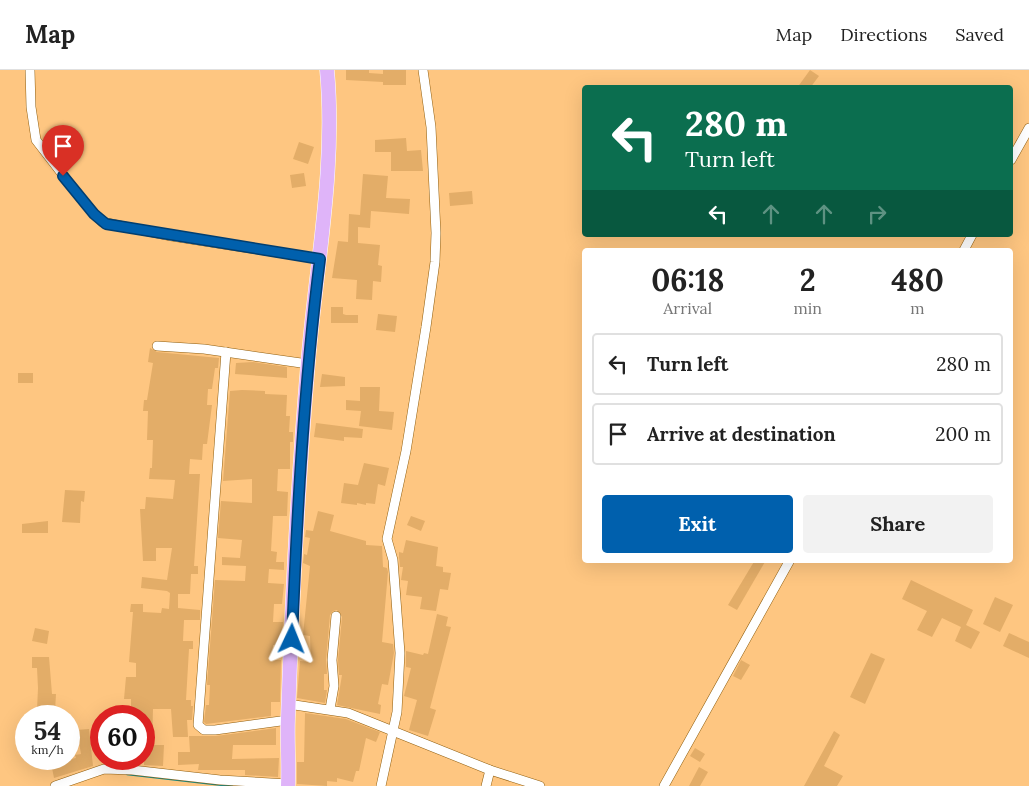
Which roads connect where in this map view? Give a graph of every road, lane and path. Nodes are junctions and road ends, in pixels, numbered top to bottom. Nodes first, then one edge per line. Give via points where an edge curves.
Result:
1 (30, 70) edge
2 (327, 70) edge
3 (423, 70) edge
4 (1029, 128) edge
5 (1013, 156) edge
6 (320, 259) junction
7 (157, 346) dead end
8 (226, 352) junction
9 (308, 364) junction
10 (788, 563) edge
11 (336, 616) dead end
12 (288, 704) junction
13 (330, 710) junction
14 (288, 720) junction
15 (392, 732) junction
16 (490, 770) junction
17 (288, 785) edge
18 (55, 786) edge
19 (381, 786) edge
20 (486, 786) edge
21 (540, 786) edge
22 (664, 786) edge

1 - 6 street via 36,140 102,222
2 - 6 main road via 329,148
3 - 15 street via 431,127 435,262 406,451 387,539 393,560 400,653 397,712
4 - 5 street
6 - 9 main road
7 - 8 street
8 - 9 street
8 - 14 street via 198,726 204,730 215,730
9 - 12 main road via 294,547
10 - 22 street
11 - 13 street
12 - 13 street
12 - 14 main road
13 - 15 street via 348,713
14 - 17 main road
15 - 16 street
15 - 19 street
16 - 20 street
16 - 21 street
17 - 18 street via 104,769

